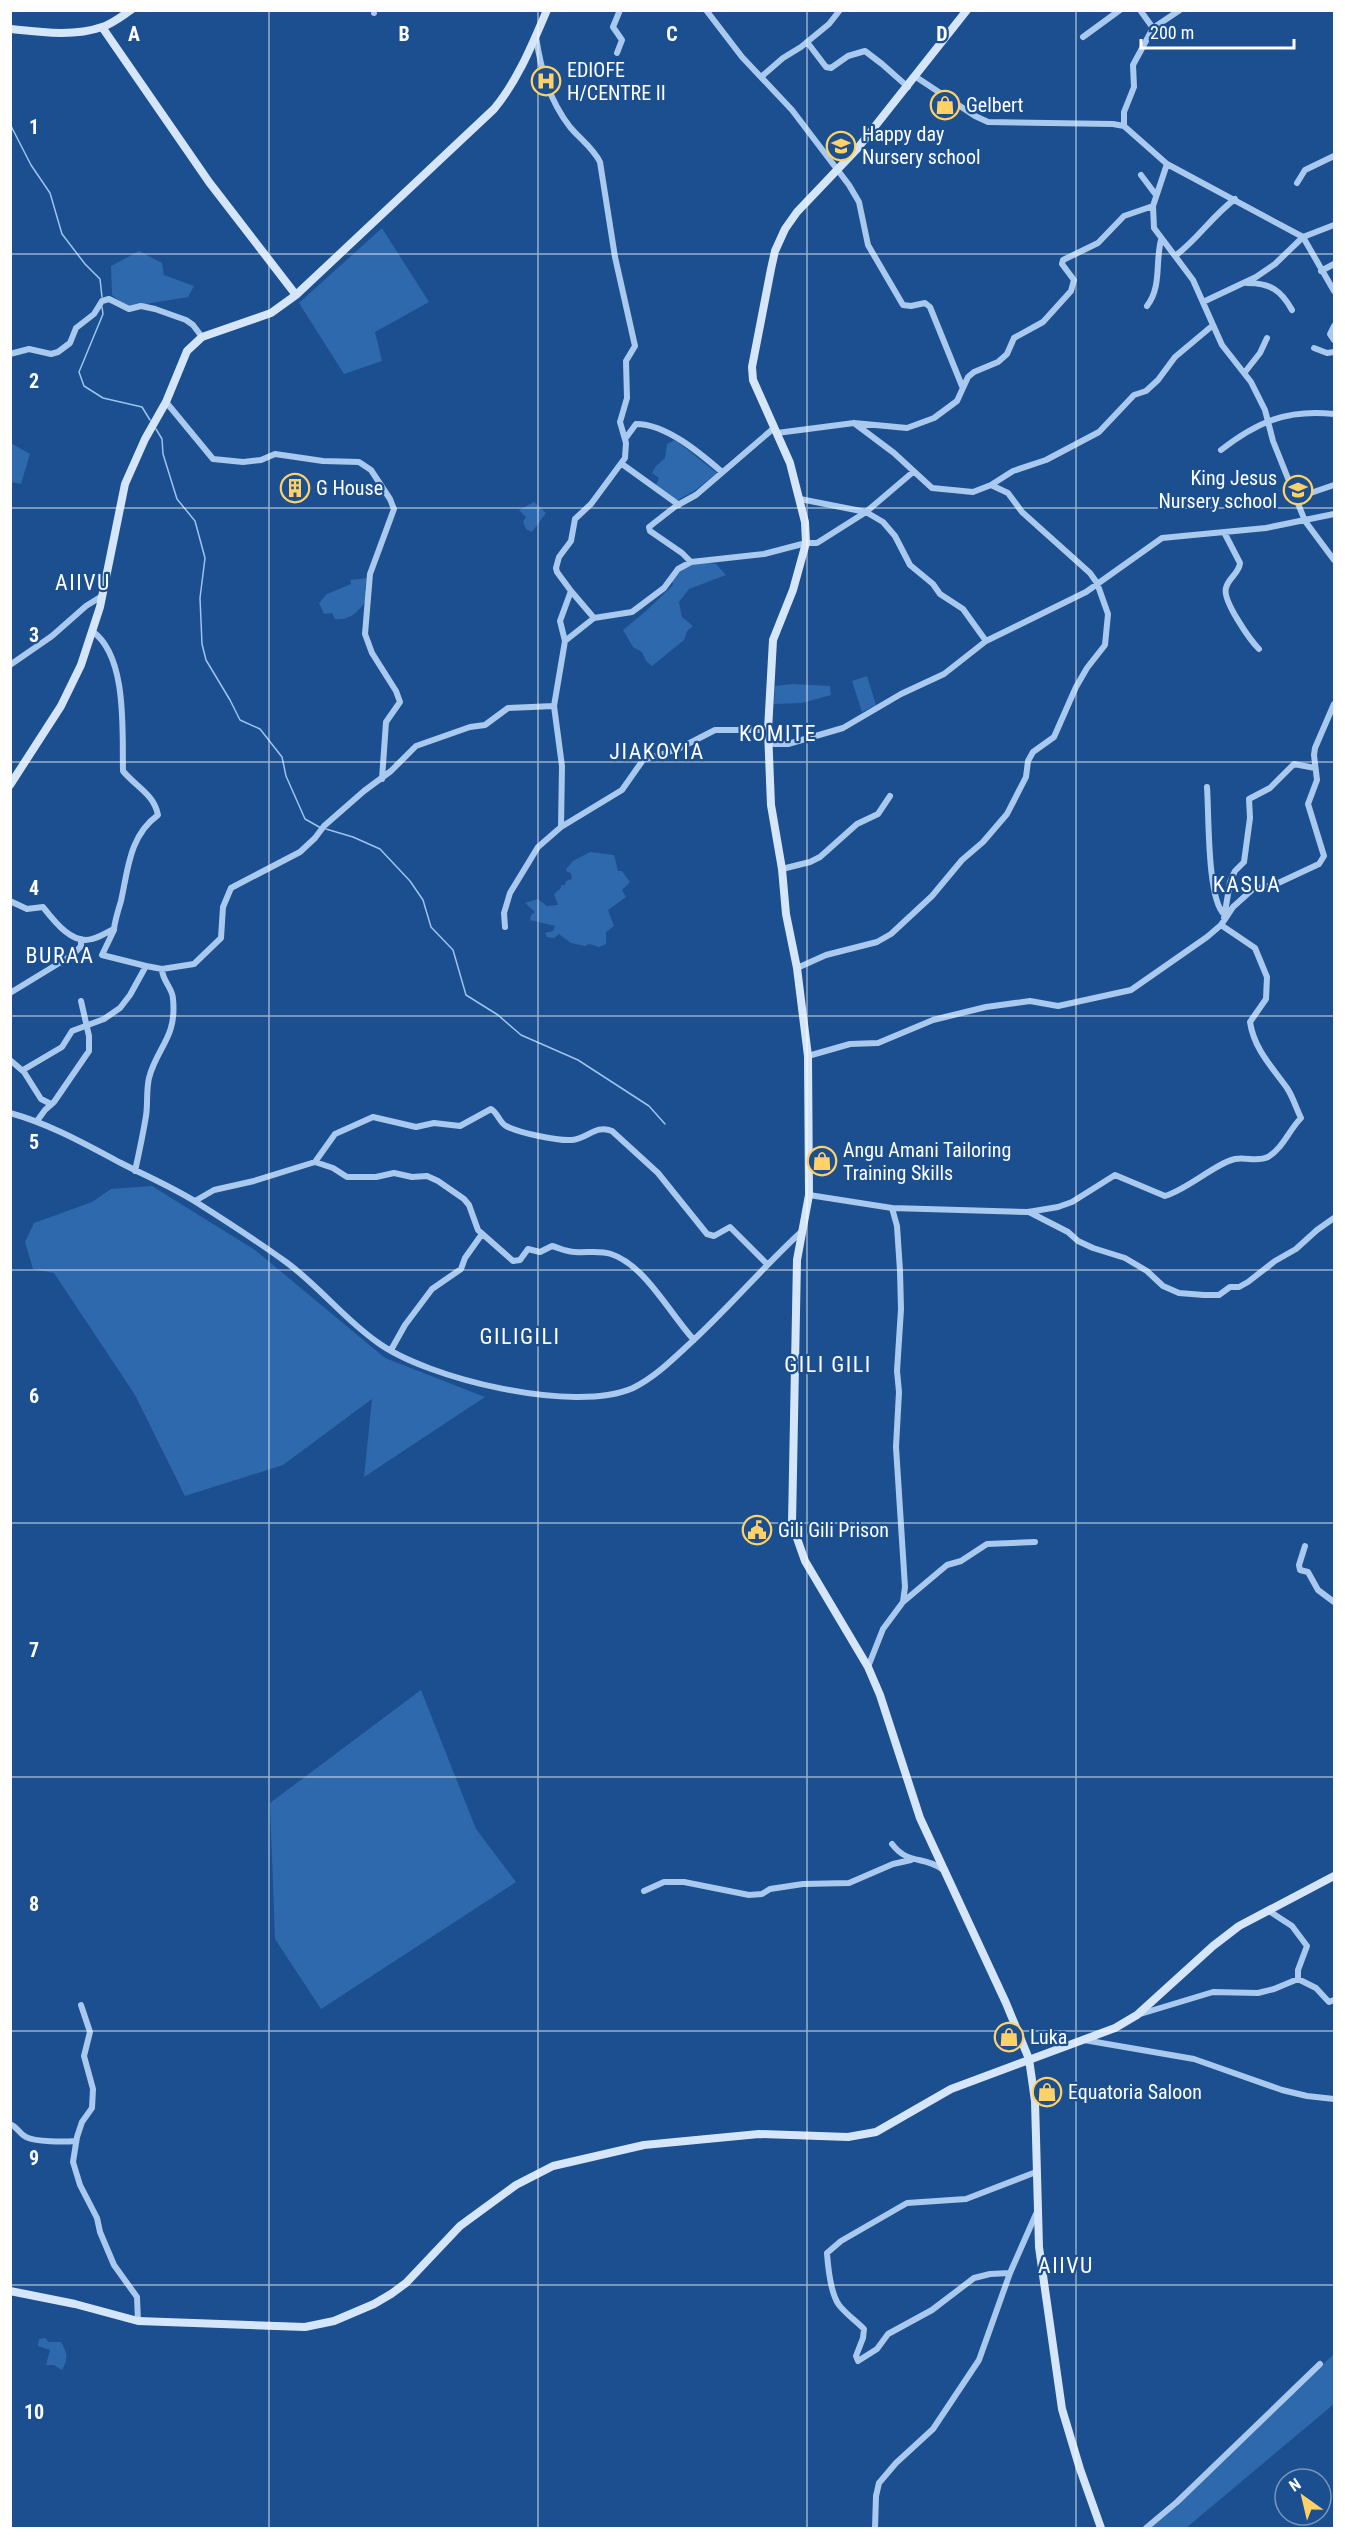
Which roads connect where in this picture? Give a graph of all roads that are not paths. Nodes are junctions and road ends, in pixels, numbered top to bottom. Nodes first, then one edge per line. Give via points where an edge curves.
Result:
1 (132, 10) edge
2 (547, 10) edge
3 (620, 10) edge
4 (706, 10) edge
5 (840, 10) edge
6 (968, 10) edge
7 (1120, 10) edge
8 (1140, 10) edge
9 (1180, 10) edge
10 (102, 27) junction
11 (1153, 28) junction
12 (10, 29) edge
13 (536, 36) junction
14 (1083, 38) dead end
15 (807, 42) junction
16 (617, 53) dead end
17 (761, 77) junction
18 (916, 77) junction
19 (908, 87) junction
20 (1124, 126) junction
21 (1335, 156) edge
22 (1167, 164) junction
23 (838, 171) junction
24 (1141, 175) dead end
25 (1297, 183) dead end
26 (1156, 195) junction
27 (1235, 199) junction
28 (1153, 206) junction
29 (1335, 225) edge
30 (1303, 237) junction
31 (1161, 240) junction
32 (1175, 256) junction
33 (1335, 264) edge
34 (1321, 271) junction
35 (1247, 283) junction
36 (1335, 291) edge
37 (296, 295) junction
38 (1203, 303) junction
39 (1147, 306) dead end
40 (1292, 310) dead end
41 (1335, 326) edge
42 (1212, 327) junction
43 (202, 337) junction
44 (1267, 338) dead end
45 (1335, 340) edge
46 (1314, 348) dead end
47 (1335, 352) edge
48 (10, 354) edge
49 (1245, 372) junction
50 (962, 386) junction
51 (166, 402) junction
52 (1335, 414) edge
53 (1268, 422) junction
54 (854, 423) junction
55 (776, 430) junction
56 (625, 439) junction
57 (1221, 450) dead end
58 (622, 464) junction
59 (722, 472) junction
60 (913, 472) junction
61 (991, 484) junction
62 (1335, 485) edge
63 (1296, 498) junction
64 (800, 499) junction
65 (679, 505) junction
66 (866, 512) junction
67 (1335, 514) edge
68 (1305, 521) junction
69 (1225, 534) junction
70 (806, 543) junction
71 (1335, 560) edge
72 (691, 562) junction
73 (1097, 584) junction
74 (571, 591) junction
75 (102, 596) junction
76 (594, 618) junction
77 (92, 631) junction
78 (565, 641) junction
79 (986, 641) junction
80 (1259, 649) dead end
81 (10, 655) edge
82 (19, 659) junction
83 (10, 665) edge
84 (1335, 704) edge
85 (554, 706) junction
86 (768, 730) junction
87 (769, 744) junction
88 (1315, 768) junction
89 (382, 779) junction
90 (10, 785) edge
91 (1207, 787) dead end
92 (890, 796) dead end
93 (561, 827) junction
94 (782, 869) junction
95 (10, 901) edge
96 (1223, 919) junction
97 (505, 927) dead end
98 (114, 929) junction
99 (81, 939) junction
100 (146, 966) junction
101 (797, 968) junction
102 (162, 969) junction
103 (10, 993) edge
104 (81, 1001) dead end
105 (86, 1027) junction
106 (808, 1056) junction
107 (10, 1060) edge
108 (23, 1070) junction
109 (51, 1104) junction
110 (10, 1113) edge
111 (37, 1121) junction
112 (315, 1162) junction
113 (135, 1171) junction
114 (810, 1195) junction
115 (195, 1201) junction
116 (892, 1208) junction
117 (1028, 1212) junction
118 (1335, 1218) edge
119 (801, 1232) junction
120 (482, 1234) junction
121 (767, 1264) junction
122 (694, 1340) junction
123 (391, 1350) junction
124 (1035, 1542) dead end
125 (1305, 1546) dead end
126 (903, 1602) junction
127 (1335, 1602) edge
128 (868, 1667) junction
129 (892, 1844) dead end
130 (911, 1860) junction
131 (943, 1870) junction
132 (1335, 1876) edge
133 (644, 1891) dead end
134 (1269, 1911) junction
135 (1298, 1979) junction
136 (1335, 2000) edge
137 (81, 2005) dead end
138 (1137, 2015) junction
139 (1083, 2040) junction
140 (1029, 2059) junction
141 (1335, 2092) edge
142 (1332, 2099) edge
143 (10, 2124) edge
144 (75, 2140) junction
145 (1036, 2172) junction
146 (1036, 2214) junction
147 (1010, 2273) junction
148 (10, 2291) edge
149 (138, 2320) junction
150 (1320, 2364) dead end
151 (875, 2529) edge
152 (1101, 2529) edge
153 (1146, 2529) edge

1 - 10 street
2 - 13 street
3 - 16 street via 613,27 622,40
4 - 17 street
5 - 15 street
6 - 18 street
7 - 14 street
8 - 11 street
9 - 11 street
10 - 12 street via 46,33
10 - 37 street via 209,182
11 - 20 street via 1132,67 1134,87 1124,112
13 - 37 street via 514,83 494,109
13 - 56 street via 548,89 571,128 595,153 603,174 634,346 626,361 627,398 620,422
15 - 17 street
15 - 19 street via 826,68 865,51
17 - 23 street via 792,110
18 - 19 street
18 - 20 street via 988,122
19 - 23 street
20 - 22 street
21 - 25 street via 1305,170
22 - 26 street
22 - 27 street
23 - 50 street via 859,202 868,245 900,301 908,306 925,303 930,307
23 - 55 street via 797,212 775,251 752,367 753,380
24 - 26 street
26 - 28 street
27 - 30 street
27 - 32 street
28 - 31 street via 1153,222
28 - 50 street via 1124,216 1098,243 1063,261 1074,280 1071,291 1038,326 1014,338 1004,358 974,372
29 - 30 street
30 - 34 street
30 - 35 street via 1275,264
31 - 32 street
31 - 39 street via 1156,291
32 - 38 street
33 - 34 street
34 - 36 street
35 - 38 street
35 - 40 street via 1273,287
37 - 43 street via 271,313
38 - 42 street
41 - 45 street via 1330,334
42 - 49 street via 1225,350
42 - 61 street via 1175,357 1152,387 1134,395 1089,439
43 - 48 street via 186,320 148,308 127,308 109,299 102,301 94,314 76,328 70,342 58,352 30,349
43 - 51 street via 188,351
44 - 49 street
46 - 47 street
49 - 53 street
50 - 54 street via 951,407 917,425 907,428
51 - 75 street via 126,484
51 - 89 street via 213,459 243,462 275,454 358,462 371,470 390,499 394,509 370,574 365,618 369,647 400,702 386,722
52 - 53 street via 1297,415
53 - 57 street via 1251,428
53 - 63 street
54 - 55 street
54 - 60 street
55 - 59 street
55 - 64 street
56 - 58 street
56 - 59 street via 636,424 642,424 674,436
58 - 65 street
58 - 74 street via 573,523 570,541 559,557 557,572
59 - 65 street
60 - 61 street via 937,490 973,492
60 - 66 street
61 - 73 street via 1008,493 1022,512 1085,567
62 - 63 street
63 - 68 street
64 - 66 street
64 - 70 street
65 - 72 street via 649,529
66 - 70 street via 818,543
66 - 79 street via 887,526 910,565 940,594 963,609
67 - 68 street
68 - 69 street
68 - 71 street
69 - 73 street via 1162,538
69 - 80 street via 1240,563 1225,594 1243,630
70 - 72 street via 764,554
70 - 86 street via 773,640
72 - 76 street via 678,568 664,588 632,612
73 - 79 street via 1071,601
73 - 101 street via 1108,614 1106,645 1076,687 1054,738 1033,752 1026,777 1003,820 891,934 871,945
74 - 76 street
74 - 78 street via 560,621
75 - 77 street
75 - 82 street
76 - 78 street
77 - 90 street via 75,680
77 - 98 street via 107,646 115,669 124,735 123,771 142,787 158,816 137,838
78 - 85 street
79 - 87 street via 944,674 843,728 788,744
81 - 82 street
82 - 83 street
84 - 88 street via 1315,748
85 - 89 street via 508,708 485,725 416,747
85 - 93 street via 562,766
86 - 87 street
86 - 93 street via 715,730 670,752 650,756 622,790
87 - 94 street via 771,805
88 - 96 street via 1294,764 1270,788 1249,799 1244,862 1230,882
88 - 96 street via 1317,780 1308,807 1323,859 1274,885 1253,889
89 - 102 street via 321,828 300,852 231,888 223,907 221,938 194,964
91 - 96 street via 1212,879
92 - 94 street via 878,814 857,824 820,857
93 - 97 street via 543,841 516,880 505,907
94 - 101 street
95 - 99 street via 27,909 43,907 62,928
96 - 106 street via 1174,961 1120,994 1059,1006 1030,1001 986,1007 933,1020 878,1043 850,1044
96 - 117 street via 1255,948 1268,981 1266,999 1250,1022 1252,1035 1288,1089 1301,1118 1267,1157 1233,1160 1170,1194 1160,1195 1115,1175 1072,1202
98 - 99 street via 91,940
98 - 100 street via 102,955
99 - 103 street via 74,954
100 - 102 street
100 - 105 street via 125,1003
101 - 106 street
102 - 113 street via 173,997 172,1023 148,1081 146,1116
104 - 105 street
105 - 108 street via 72,1031 62,1047
105 - 109 street via 89,1051
106 - 114 street
107 - 108 street
108 - 109 street via 41,1099
109 - 111 street
110 - 111 street
111 - 113 street
112 - 115 street via 214,1190
112 - 120 street via 347,1177 389,1173 427,1176 464,1199
112 - 121 street via 335,1134 373,1117 416,1127 434,1123 460,1126 494,1110 505,1126 569,1140 605,1128 658,1173 707,1234 714,1236 730,1227
113 - 115 street
114 - 116 street
114 - 119 street
115 - 123 street via 286,1262 363,1331
116 - 117 street
116 - 126 street via 900,1271 896,1447
117 - 118 street via 1093,1248 1125,1258 1148,1271 1163,1286 1179,1293 1204,1295 1219,1295 1230,1287 1239,1287 1296,1250
119 - 121 street
119 - 128 street via 792,1524 805,1561
120 - 122 street via 513,1261 520,1260 528,1249 540,1252 552,1246 617,1257 641,1276
120 - 123 street via 461,1269 432,1288
121 - 122 street
122 - 123 street via 648,1380 632,1388 608,1395 561,1397 454,1376
124 - 126 street via 987,1544 947,1565
125 - 127 street via 1300,1570 1308,1572 1318,1590
126 - 128 street via 883,1629
128 - 131 street via 920,1818
129 - 130 street
130 - 131 street via 928,1861
130 - 133 street via 849,1883 803,1884 762,1894 742,1895 671,1881
131 - 140 street
132 - 134 street
134 - 135 street via 1292,1926 1307,1946
134 - 138 street via 1239,1926 1213,1946
135 - 136 street via 1316,1988 1329,2002
135 - 138 street via 1257,1993 1213,1992
137 - 144 street via 90,2032 84,2056 93,2089 92,2108
138 - 139 street
139 - 140 street
139 - 142 street via 1194,2059 1282,2090
140 - 145 street via 1035,2101
140 - 149 street via 951,2089 876,2132 848,2137 759,2134 644,2145 553,2166 516,2185 469,2219 391,2294 321,2325
141 - 142 street
143 - 144 street via 24,2137 58,2143
144 - 149 street via 73,2162 80,2185 114,2265 137,2297
145 - 146 street
145 - 147 street via 966,2199 907,2203 827,2253 831,2290 838,2304 864,2329 858,2361 877,2349 888,2334 924,2315 974,2278
146 - 147 street
146 - 152 street via 1062,2409
147 - 151 street via 979,2360 933,2429 879,2483
148 - 149 street
150 - 153 street

